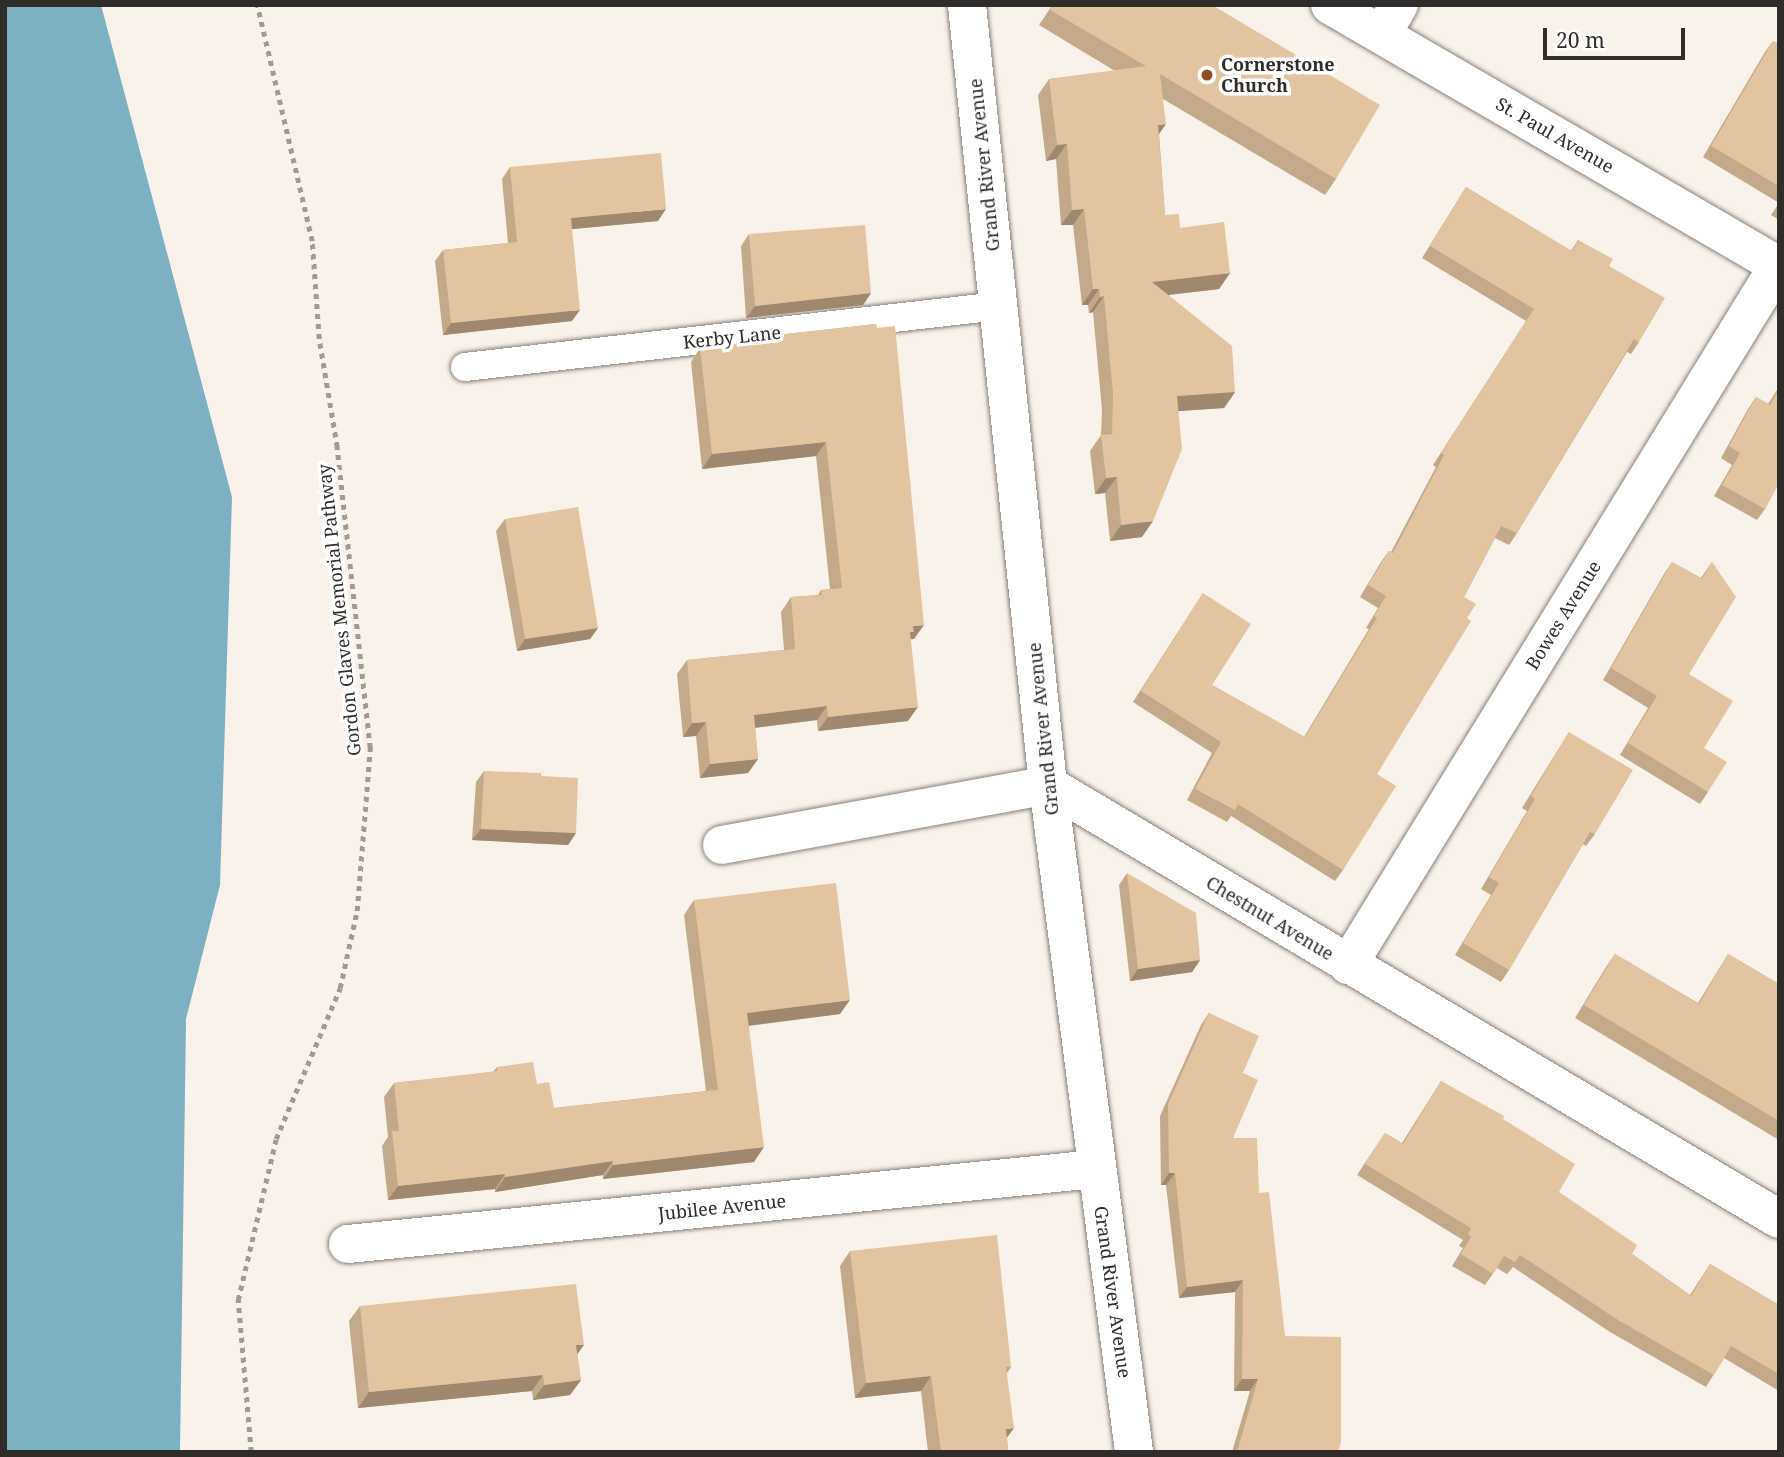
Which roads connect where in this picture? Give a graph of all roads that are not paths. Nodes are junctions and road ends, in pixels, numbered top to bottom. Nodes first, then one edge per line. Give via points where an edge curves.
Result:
1 (967, 5) edge
2 (1330, 5) edge
3 (1390, 20) edge
4 (1778, 266) edge
5 (999, 306) junction
6 (465, 367) dead end
7 (1048, 785) junction
8 (722, 845) dead end
9 (1348, 965) junction
10 (1096, 1169) junction
11 (1779, 1219) edge
12 (348, 1244) dead end
13 (1134, 1452) edge

1 - 5 street, Grand River Avenue
2 - 3 street, St. Paul Avenue
3 - 4 street, St. Paul Avenue
4 - 9 street, Bowes Avenue
5 - 6 lane, Kerby Lane
5 - 7 street, Grand River Avenue
7 - 8 street
7 - 9 street, Chestnut Avenue
7 - 10 street, Grand River Avenue
9 - 11 street, Chestnut Avenue
10 - 12 street, Jubilee Avenue
10 - 13 street, Grand River Avenue

